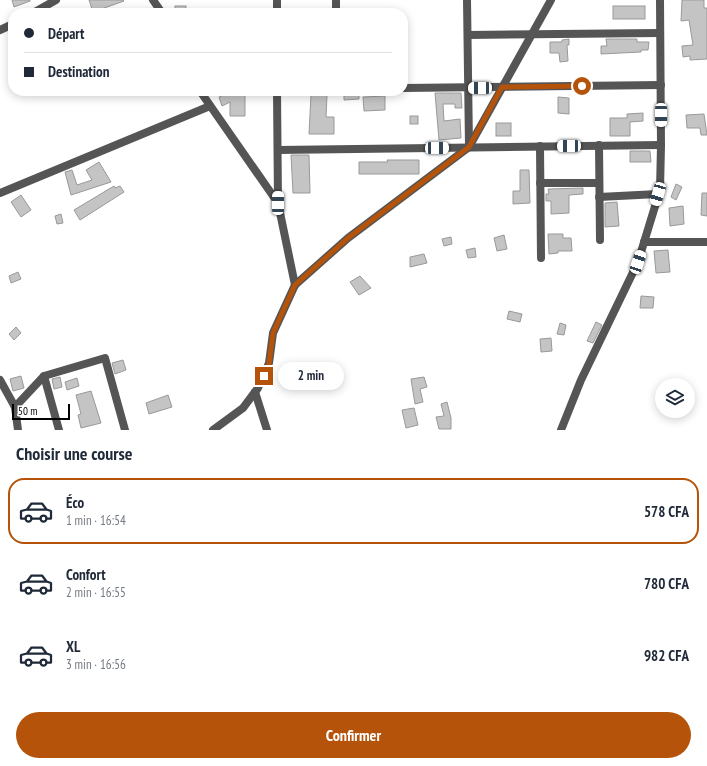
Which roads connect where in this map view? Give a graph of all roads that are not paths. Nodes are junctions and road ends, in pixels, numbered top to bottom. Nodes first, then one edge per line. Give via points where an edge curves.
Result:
1 (56, 0) edge
2 (467, 0) edge
3 (551, 0) edge
4 (660, 0) edge
5 (42, 8) edge
6 (660, 32) junction
7 (532, 34) junction
8 (468, 35) junction
9 (660, 85) junction
10 (502, 87) junction
11 (408, 88) edge
12 (468, 88) junction
13 (203, 96) edge
14 (278, 96) edge
15 (210, 106) junction
16 (599, 145) junction
17 (661, 145) junction
18 (540, 146) junction
19 (469, 147) junction
20 (278, 150) junction
21 (540, 183) junction
22 (599, 183) junction
23 (0, 193) edge
24 (658, 194) junction
25 (599, 197) junction
26 (278, 203) junction
27 (600, 240) dead end
28 (644, 242) junction
29 (707, 242) edge
30 (541, 258) dead end
31 (295, 285) junction
32 (44, 376) junction
33 (0, 380) edge
34 (255, 392) junction
35 (15, 407) junction
36 (18, 430) edge
37 (59, 430) edge
38 (125, 430) edge
39 (213, 430) edge
40 (267, 430) edge
41 (561, 430) edge

1 - 5 street
2 - 8 street
3 - 7 street
4 - 6 street
6 - 7 street
6 - 9 street
7 - 8 street
7 - 10 street
8 - 12 street
9 - 10 street
9 - 17 street
10 - 12 street
10 - 19 street
11 - 12 street
12 - 19 street
13 - 15 street
14 - 20 street
15 - 23 street
15 - 26 street
16 - 17 street
16 - 18 street
16 - 22 street
17 - 24 street
18 - 19 street
18 - 21 street
19 - 20 street
19 - 31 street via 348,238
20 - 26 street
21 - 22 street
21 - 30 street
22 - 25 street
24 - 25 street
24 - 28 street
25 - 27 street
26 - 31 street
28 - 29 street
28 - 41 street via 638,262 581,380
31 - 34 street via 273,333 269,364
32 - 35 street
32 - 37 street
32 - 38 street via 105,358
33 - 35 street
34 - 39 street via 244,408
34 - 40 street
35 - 36 street

